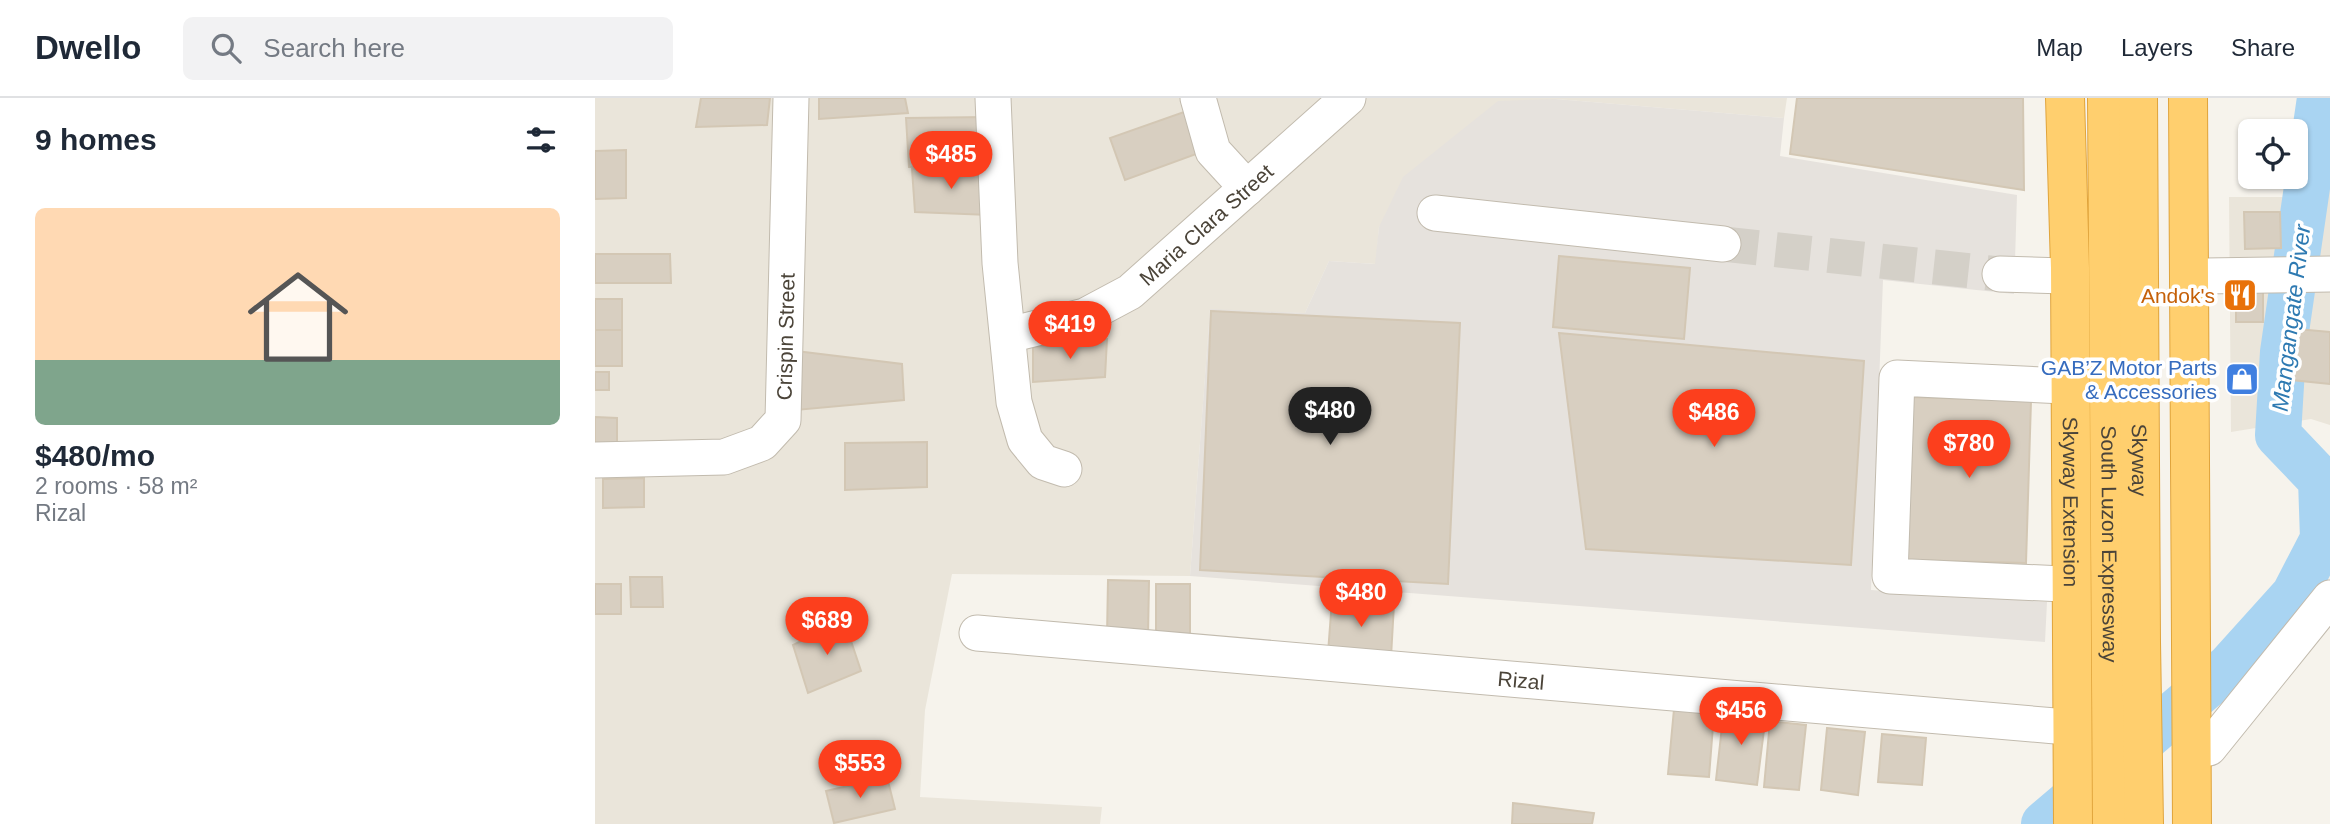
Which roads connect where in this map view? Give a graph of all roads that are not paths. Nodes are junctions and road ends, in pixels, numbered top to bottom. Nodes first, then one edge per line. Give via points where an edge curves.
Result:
1 (791, 98) edge
2 (993, 98) edge
3 (1198, 98) edge
4 (1348, 98) edge
5 (2065, 98) edge
6 (2107, 98) edge
7 (2117, 98) edge
8 (2138, 98) edge
9 (2162, 98) edge
10 (2188, 98) edge
11 (1247, 188) junction
12 (1435, 213) dead end
13 (1723, 244) tunnel mouth
14 (2000, 274) tunnel mouth
15 (2321, 275) edge
16 (2064, 276) dead end
17 (2205, 276) dead end
18 (1009, 335) junction
19 (2064, 386) dead end
20 (595, 460) edge
21 (1064, 469) dead end
22 (2063, 584) dead end
23 (2330, 598) edge
24 (977, 633) dead end
25 (2067, 727) dead end
26 (2209, 748) dead end
27 (2073, 824) edge
28 (2122, 824) edge
29 (2167, 824) edge
30 (2192, 824) edge

1 - 20 street, Crispin Street via 783,420 762,443 724,457
2 - 18 street via 1000,263
3 - 11 street via 1213,151
4 - 11 street, Maria Clara Street
5 - 27 highway, Skyway Extension
6 - 28 highway, South Luzon Expressway via 2111,725
7 - 28 highway, Skyway
8 - 28 highway, Skyway
9 - 29 highway
10 - 30 highway
11 - 18 street, Maria Clara Street via 1130,292 1086,316
12 - 13 street
14 - 16 street
15 - 17 street
18 - 21 street via 1014,402 1025,440 1043,462
19 - 22 street via 1897,379 1890,576
23 - 26 street
24 - 25 street, Rizal

